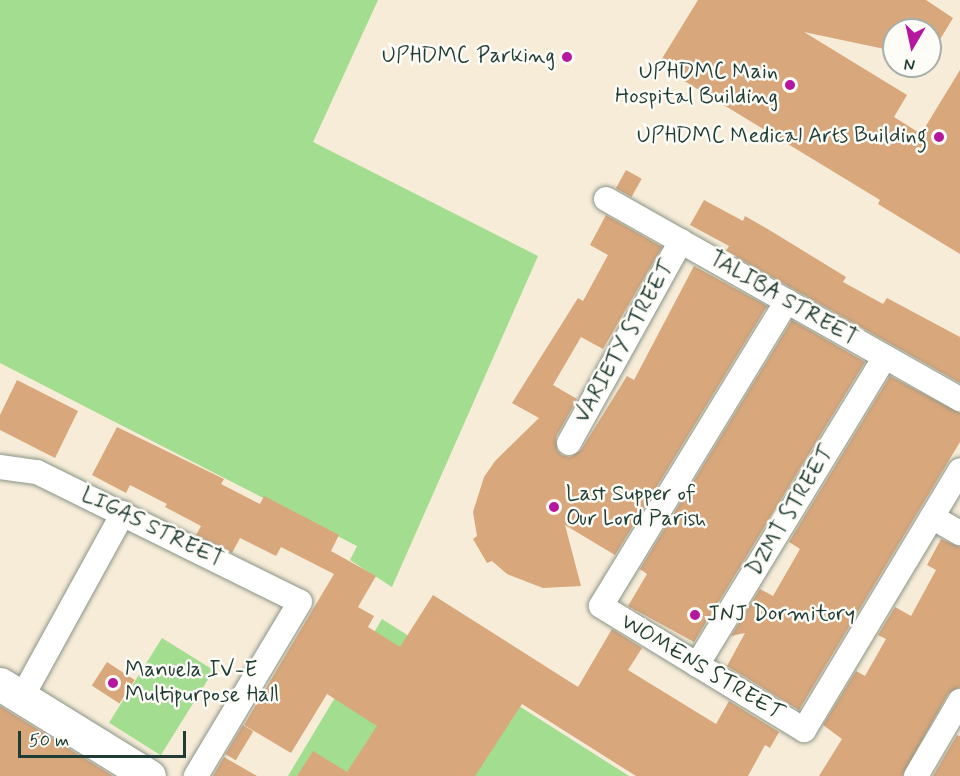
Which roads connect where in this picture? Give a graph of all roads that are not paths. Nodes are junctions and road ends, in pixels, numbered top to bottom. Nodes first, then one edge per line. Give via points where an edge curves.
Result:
1 (606, 198) dead end
2 (681, 241) junction
3 (787, 301) junction
4 (885, 357) junction
5 (960, 399) edge
6 (569, 443) dead end
7 (0, 467) edge
8 (960, 470) edge
9 (123, 513) junction
10 (932, 517) junction
11 (960, 533) edge
12 (697, 665) junction
13 (11, 691) edge
14 (960, 701) edge
15 (149, 776) edge
16 (196, 776) edge
17 (916, 776) edge

1 - 2 street, TALIBA STREET
2 - 3 street, TALIBA STREET
2 - 6 street, VARIETY STREET
3 - 4 street, TALIBA STREET
3 - 12 street, WOMENS STREET via 601,606
4 - 5 street, TALIBA STREET
4 - 12 street, DZMT STREET
7 - 9 street, LIGAS STREET via 37,472
8 - 10 street
9 - 13 street
9 - 16 street, LIGAS STREET via 300,602
10 - 11 street
10 - 12 street, WOMENS STREET via 804,730
13 - 15 street
14 - 17 street

